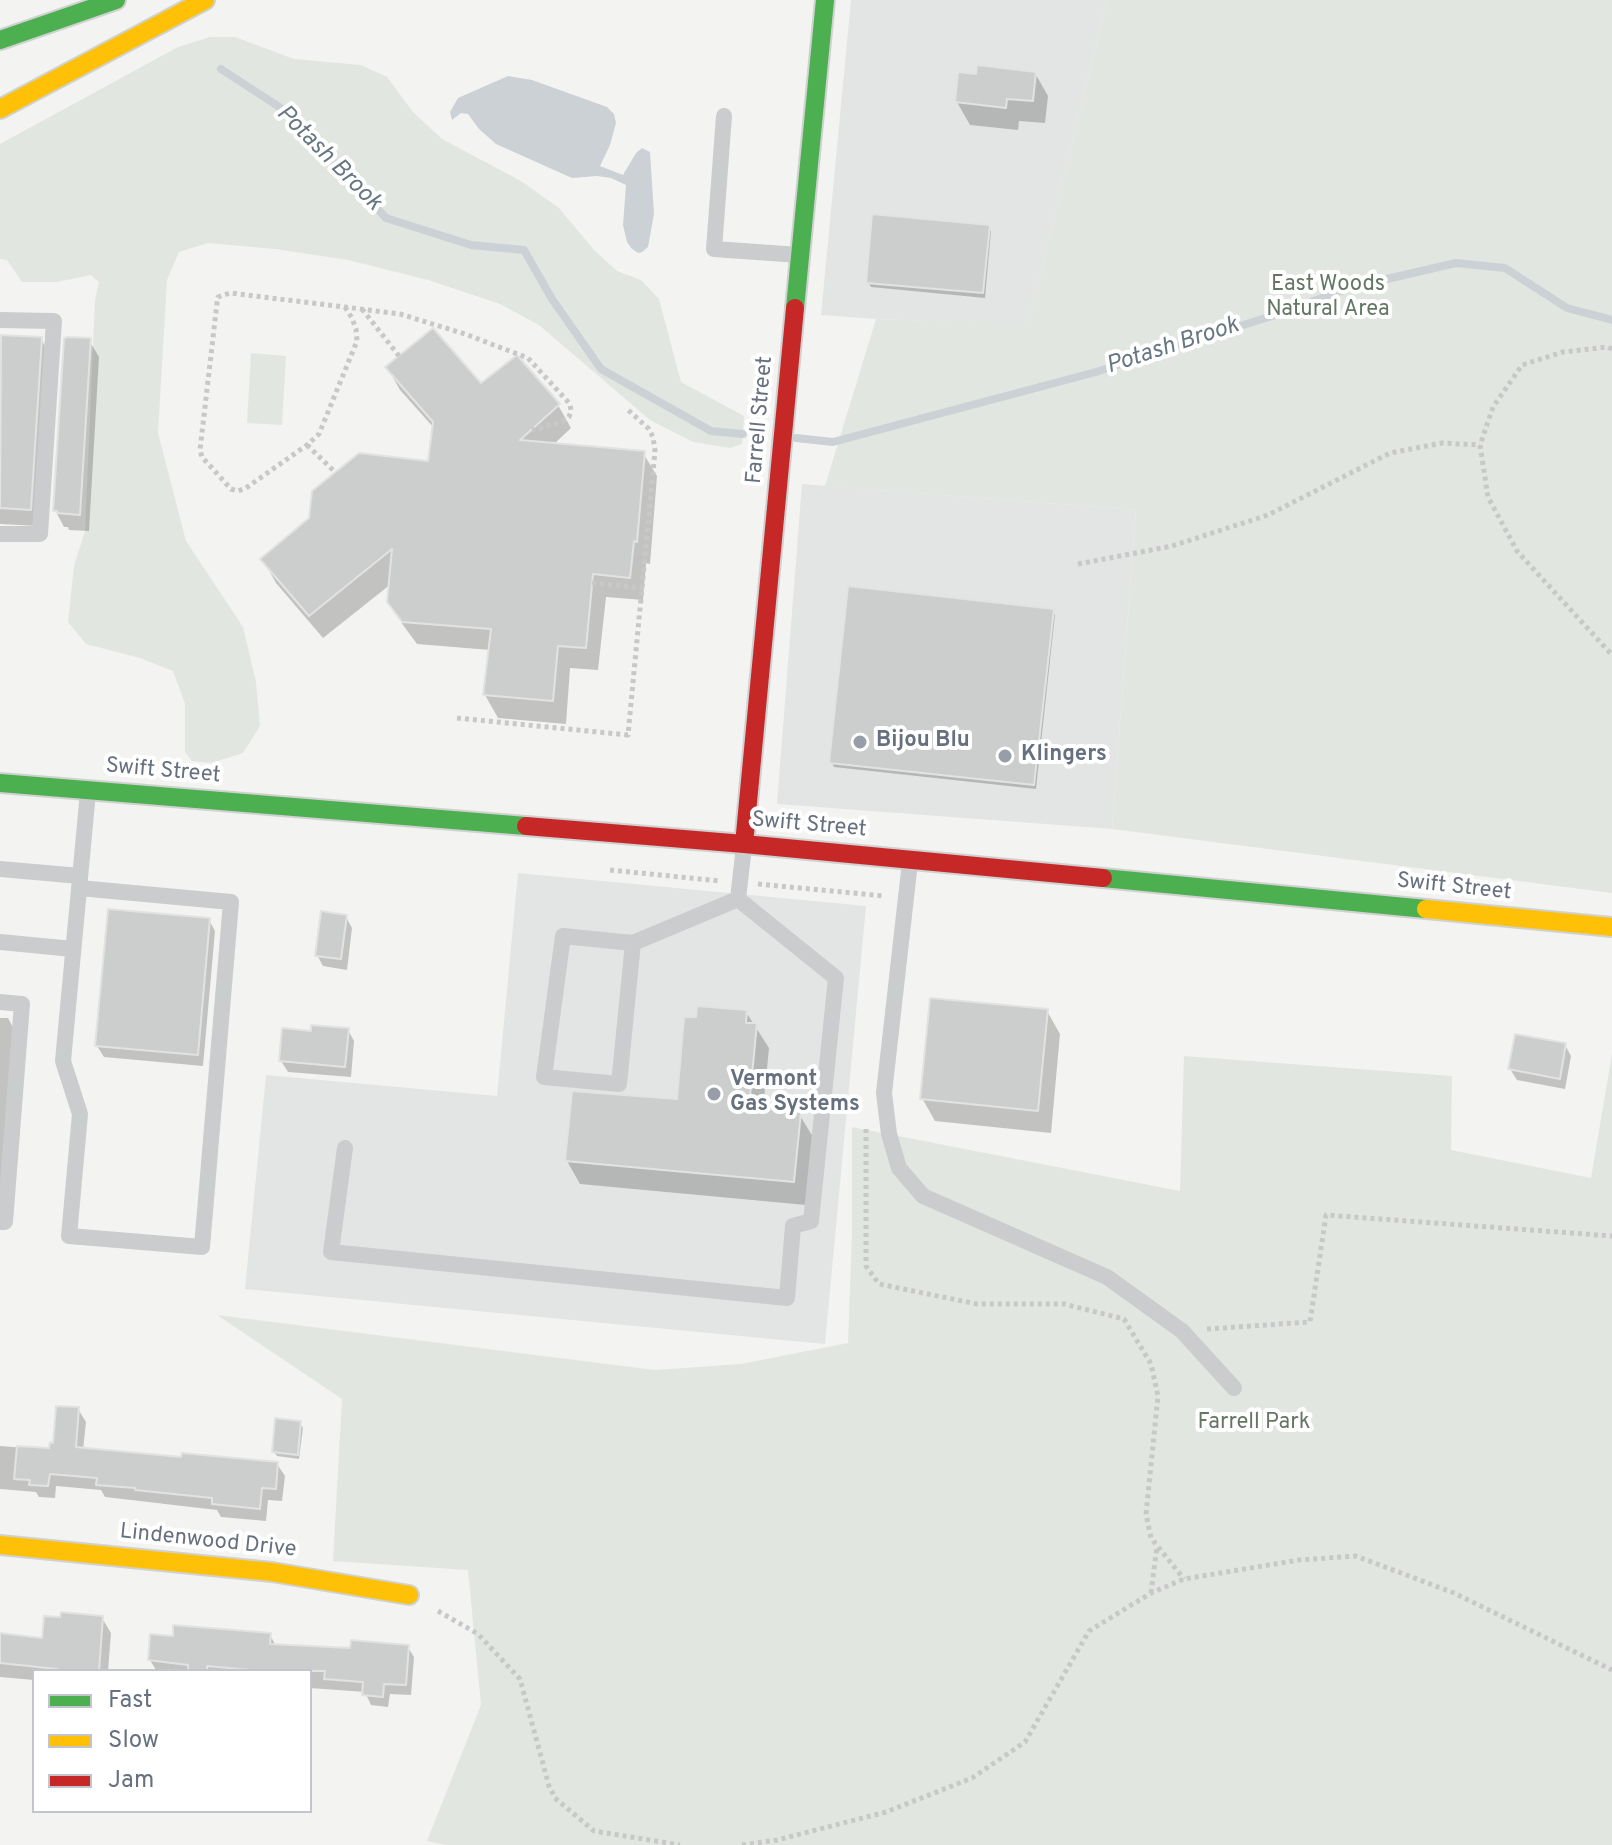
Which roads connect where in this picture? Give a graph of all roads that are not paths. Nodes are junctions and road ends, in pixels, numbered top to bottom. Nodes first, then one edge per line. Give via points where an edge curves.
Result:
1 (116, 0) edge
2 (205, 0) edge
3 (825, 0) edge
4 (0, 40) edge
5 (0, 109) edge
6 (724, 116) dead end
7 (801, 255) junction
8 (0, 320) edge
9 (0, 534) edge
10 (0, 783) edge
11 (88, 790) junction
12 (744, 844) junction
13 (910, 861) junction
14 (0, 869) edge
15 (80, 882) junction
16 (738, 899) junction
17 (1612, 927) edge
18 (0, 942) edge
19 (633, 943) junction
20 (73, 949) junction
21 (0, 1002) edge
22 (345, 1148) dead end
23 (0, 1222) edge
24 (1234, 1388) dead end
25 (0, 1545) edge
26 (409, 1595) road end

1 - 4 main road
2 - 5 main road
3 - 7 main road, Farrell Street
6 - 7 lane via 714,249
7 - 12 main road, Farrell Street
8 - 9 lane via 54,321 40,534
10 - 11 main road, Swift Street
11 - 12 main road, Swift Street
11 - 15 lane
12 - 13 main road, Swift Street
12 - 16 lane
13 - 17 main road, Swift Street
13 - 24 lane via 884,1093 899,1168 923,1196 1107,1277 1182,1331
14 - 15 lane
15 - 20 lane
15 - 20 lane via 231,902 202,1247 69,1236 80,1114 63,1061
16 - 19 lane
16 - 22 lane via 836,978 811,1221 793,1226 787,1298 331,1252
18 - 20 lane
19 - 19 lane via 563,936 544,1077 619,1084
21 - 23 lane via 22,1004 5,1222
25 - 26 main road, Lindenwood Drive via 272,1572

